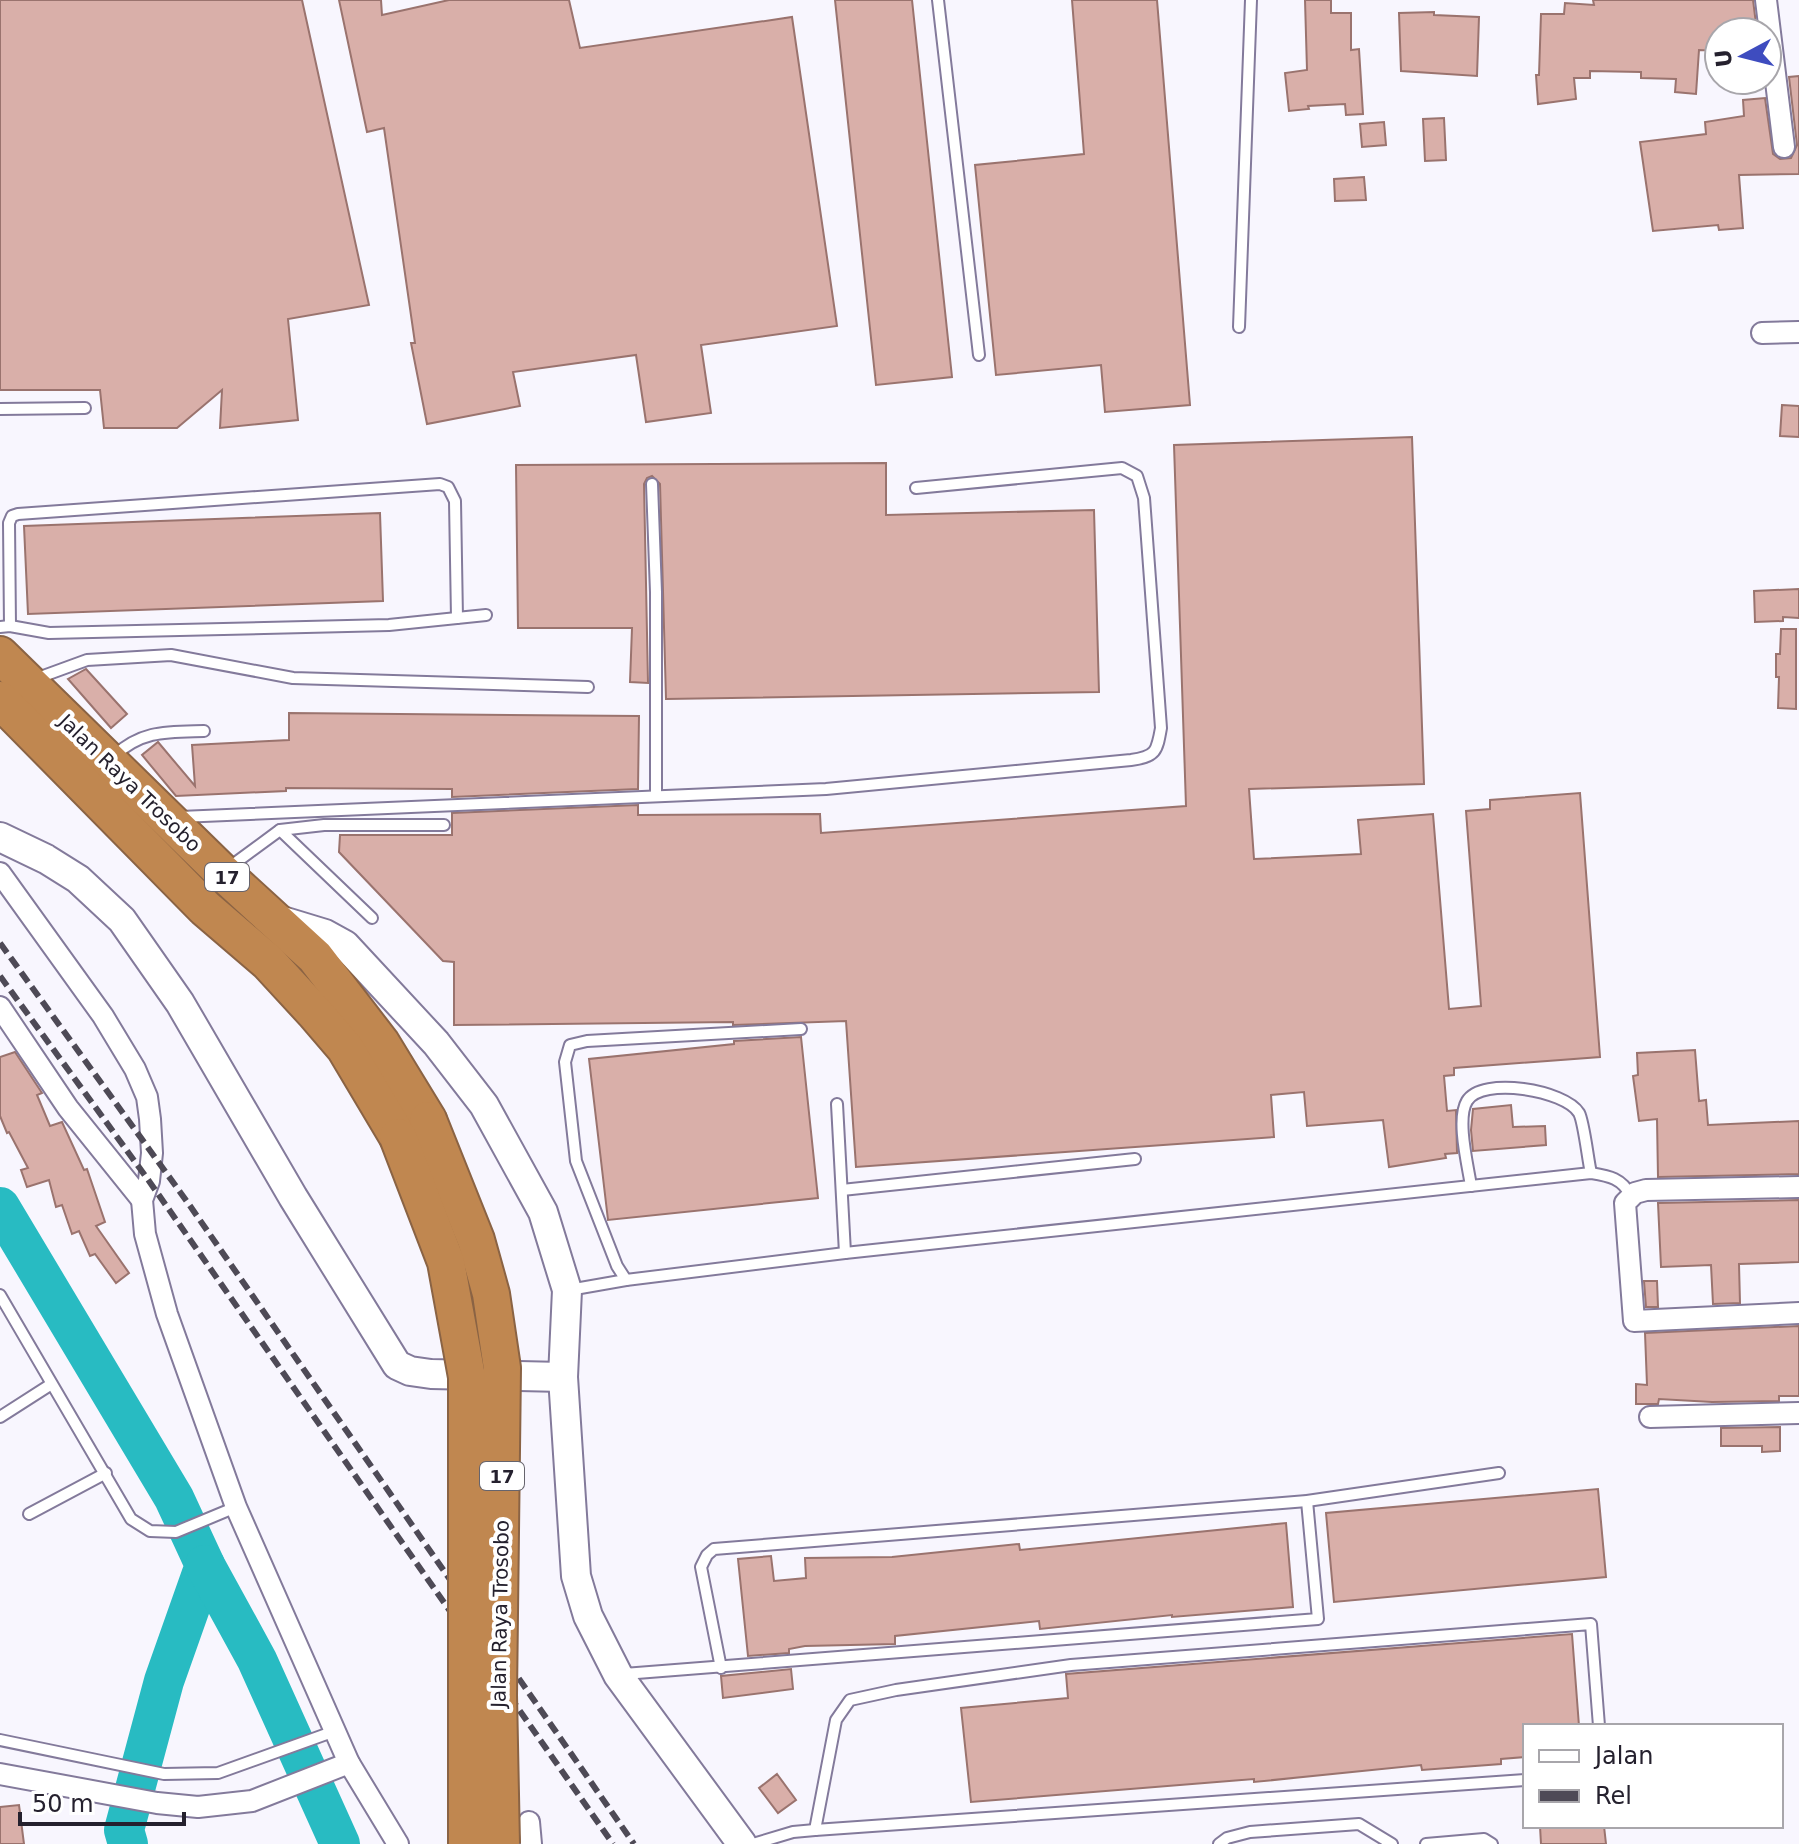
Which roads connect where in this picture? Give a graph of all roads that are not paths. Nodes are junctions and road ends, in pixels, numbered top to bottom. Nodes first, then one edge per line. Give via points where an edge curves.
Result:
1 (938, 0) edge
2 (1251, 0) edge
3 (1766, 0) edge
4 (1784, 147) dead end
5 (1239, 327) dead end
6 (1799, 332) edge
7 (1762, 333) dead end
8 (979, 355) dead end
9 (85, 408) dead end
10 (0, 409) edge
11 (652, 484) dead end
12 (916, 488) dead end
13 (486, 615) dead end
14 (457, 618) junction
15 (3, 636) edge
16 (588, 687) dead end
17 (14, 691) edge
18 (204, 731) dead end
19 (108, 762) junction
20 (656, 796) junction
21 (165, 818) junction
22 (444, 825) dead end
23 (280, 830) junction
24 (0, 837) edge
25 (222, 872) junction
26 (0, 873) edge
27 (273, 918) junction
28 (372, 918) dead end
29 (0, 1007) edge
30 (801, 1029) dead end
31 (837, 1104) dead end
32 (413, 1129) junction
33 (1135, 1159) dead end
34 (1591, 1173) junction
35 (1471, 1186) junction
36 (1799, 1187) edge
37 (842, 1190) junction
38 (1631, 1196) junction
39 (142, 1200) junction
40 (845, 1253) junction
41 (626, 1280) junction
42 (567, 1290) junction
43 (0, 1295) edge
44 (1799, 1313) edge
45 (563, 1377) junction
46 (50, 1385) junction
47 (1799, 1413) edge
48 (0, 1417) edge
49 (1650, 1417) dead end
50 (106, 1473) junction
51 (1499, 1473) dead end
52 (1307, 1501) junction
53 (231, 1510) junction
54 (29, 1514) dead end
55 (721, 1668) junction
56 (618, 1675) junction
57 (1599, 1724) edge
58 (336, 1731) junction
59 (0, 1740) edge
60 (349, 1763) junction
61 (0, 1774) edge
62 (1523, 1780) edge
63 (529, 1822) dead end
64 (815, 1830) junction
65 (398, 1844) edge
66 (467, 1844) edge
67 (501, 1844) edge
68 (531, 1844) edge
69 (742, 1844) edge
70 (753, 1844) edge
71 (1219, 1844) edge
72 (1392, 1844) edge
73 (1426, 1844) edge
74 (1492, 1844) edge

1 - 8 lane
2 - 5 lane
3 - 4 street
6 - 7 street
9 - 10 lane
11 - 20 lane
12 - 20 lane via 1122,468 1137,476 1144,498 1161,728 1154,753 1131,760 826,789
13 - 14 lane
14 - 15 lane via 389,625
14 - 15 lane via 455,501 448,487 440,484 12,516
15 - 17 highway, Jalan Raya Trosobo / 17
16 - 17 lane via 293,678 171,655 87,660
17 - 19 highway, Jalan Raya Trosobo / 17
17 - 32 highway, Jalan Raya Trosobo / 17 via 205,908 268,962 315,1013
18 - 19 lane via 156,733 129,742
19 - 21 highway, Jalan Raya Trosobo / 17
20 - 21 lane
21 - 25 highway, Jalan Raya Trosobo / 17
22 - 23 lane
23 - 25 lane
23 - 28 lane
24 - 45 street via 78,879 122,920 180,1003 397,1365 431,1374
25 - 27 highway, Jalan Raya Trosobo / 17
26 - 39 street via 135,1069 147,1097 151,1130 149,1181
27 - 32 highway, Jalan Raya Trosobo / 17 via 315,957 381,1043
27 - 42 street via 345,945 436,1043 514,1155 543,1212
29 - 39 street via 68,1108
30 - 41 lane via 570,1045 565,1062 576,1161
31 - 37 lane
32 - 66 highway, Jalan Raya Trosobo / 17, bridge via 467,1377
32 - 67 highway, Jalan Raya Trosobo / 17, bridge via 476,1240 501,1356
33 - 37 lane
34 - 35 lane
34 - 35 lane via 1579,1113 1560,1097 1509,1087 1480,1090 1466,1102 1462,1125
34 - 38 lane via 1611,1176
35 - 40 lane
36 - 38 street via 1646,1190
37 - 40 lane
38 - 44 street via 1625,1203 1634,1321
39 - 53 street via 155,1276
40 - 41 lane
41 - 42 lane
42 - 45 street
43 - 46 lane
45 - 56 street via 576,1576 588,1616
46 - 48 lane
46 - 50 lane
47 - 49 street
50 - 53 lane via 131,1519 150,1531 176,1532
50 - 54 lane
51 - 52 lane
52 - 55 lane via 1318,1619
52 - 55 lane via 714,1549 701,1567
53 - 58 street
55 - 56 lane
56 - 69 street
57 - 64 lane via 1591,1624 1071,1665 850,1700 836,1720
58 - 59 lane via 218,1773 164,1774
58 - 60 street
60 - 61 street via 252,1801 198,1807
60 - 65 street
62 - 64 lane
63 - 68 street
64 - 70 lane
71 - 72 lane via 1250,1832 1359,1824
73 - 74 lane via 1484,1839

